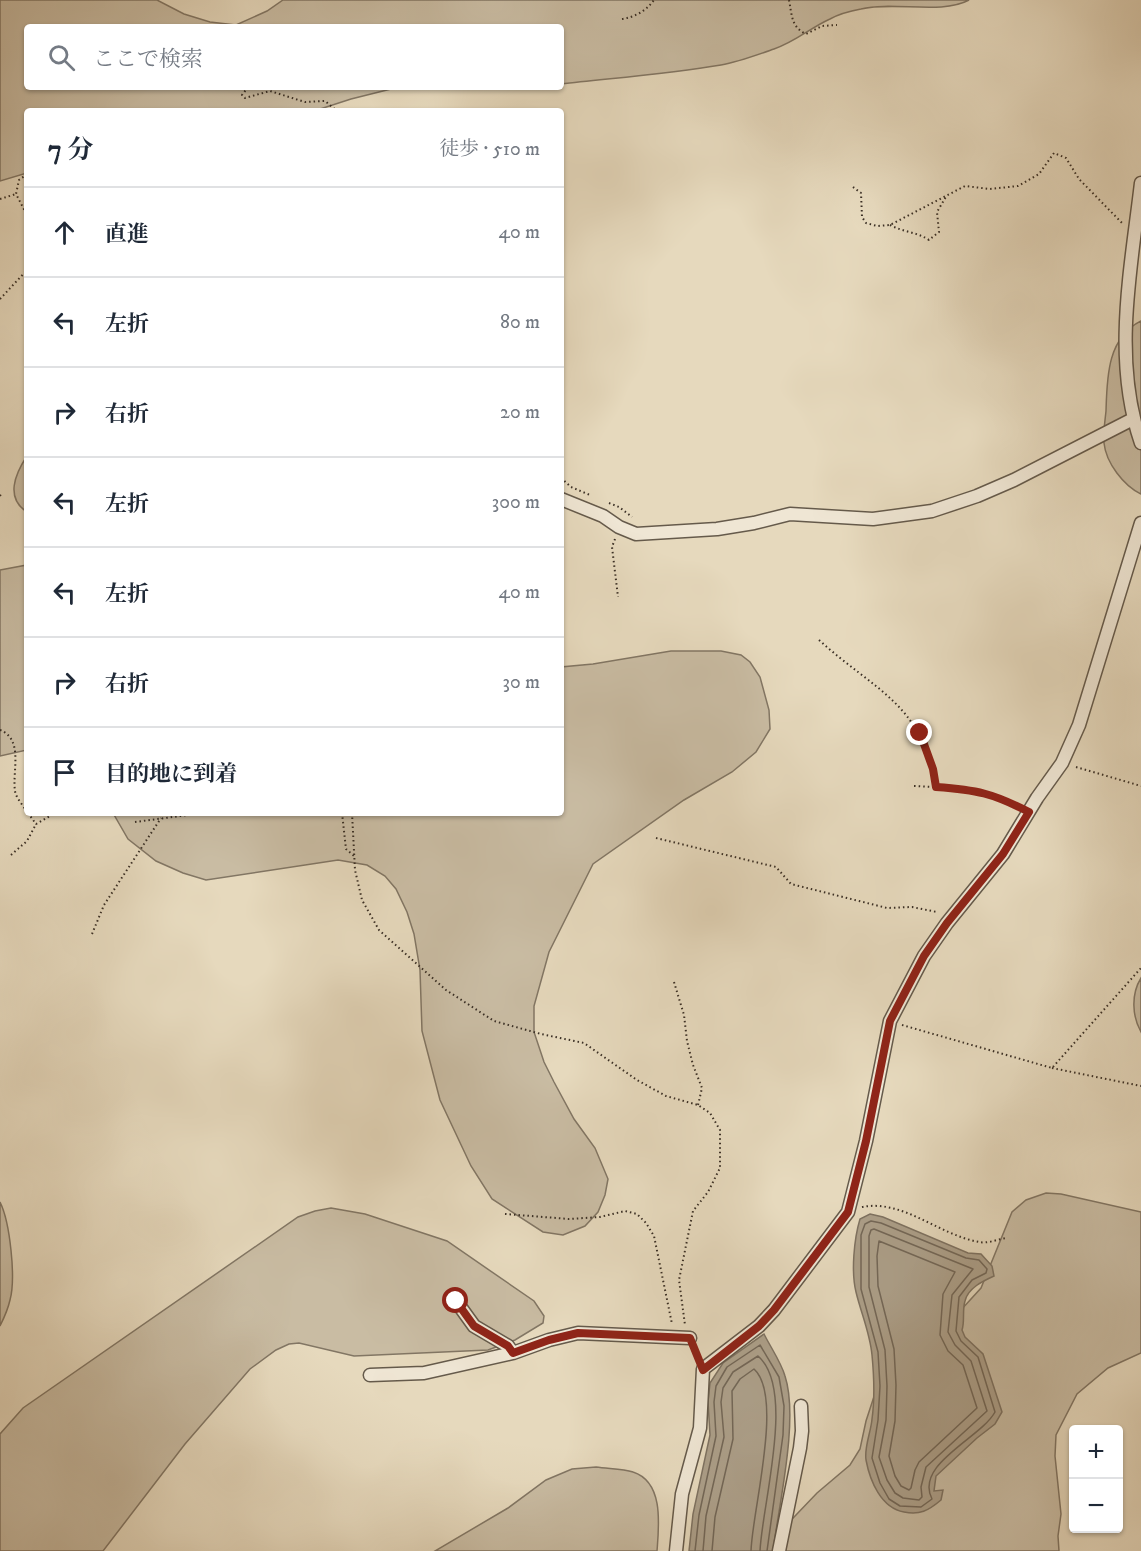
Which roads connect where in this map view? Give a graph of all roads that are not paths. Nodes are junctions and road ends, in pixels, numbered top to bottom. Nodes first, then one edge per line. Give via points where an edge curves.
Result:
1 (1141, 183) edge
2 (1133, 419) junction
3 (1141, 443) edge
4 (564, 500) edge
5 (1141, 523) edge
6 (456, 1301) dead end
7 (690, 1338) road end
8 (513, 1353) junction
9 (370, 1375) dead end
10 (801, 1406) dead end
11 (676, 1551) edge
12 (779, 1551) edge

1 - 2 street via 1126,319 1125,365
2 - 3 street
2 - 4 street via 1014,480 933,511 873,519 790,514 717,529 636,534
5 - 11 street via 1083,714 1062,763 1003,854 924,956 890,1021 848,1212 774,1310 703,1370 700,1428 682,1494
6 - 8 street via 474,1326
7 - 8 street via 578,1333
8 - 9 street via 424,1373
10 - 12 street via 800,1448

